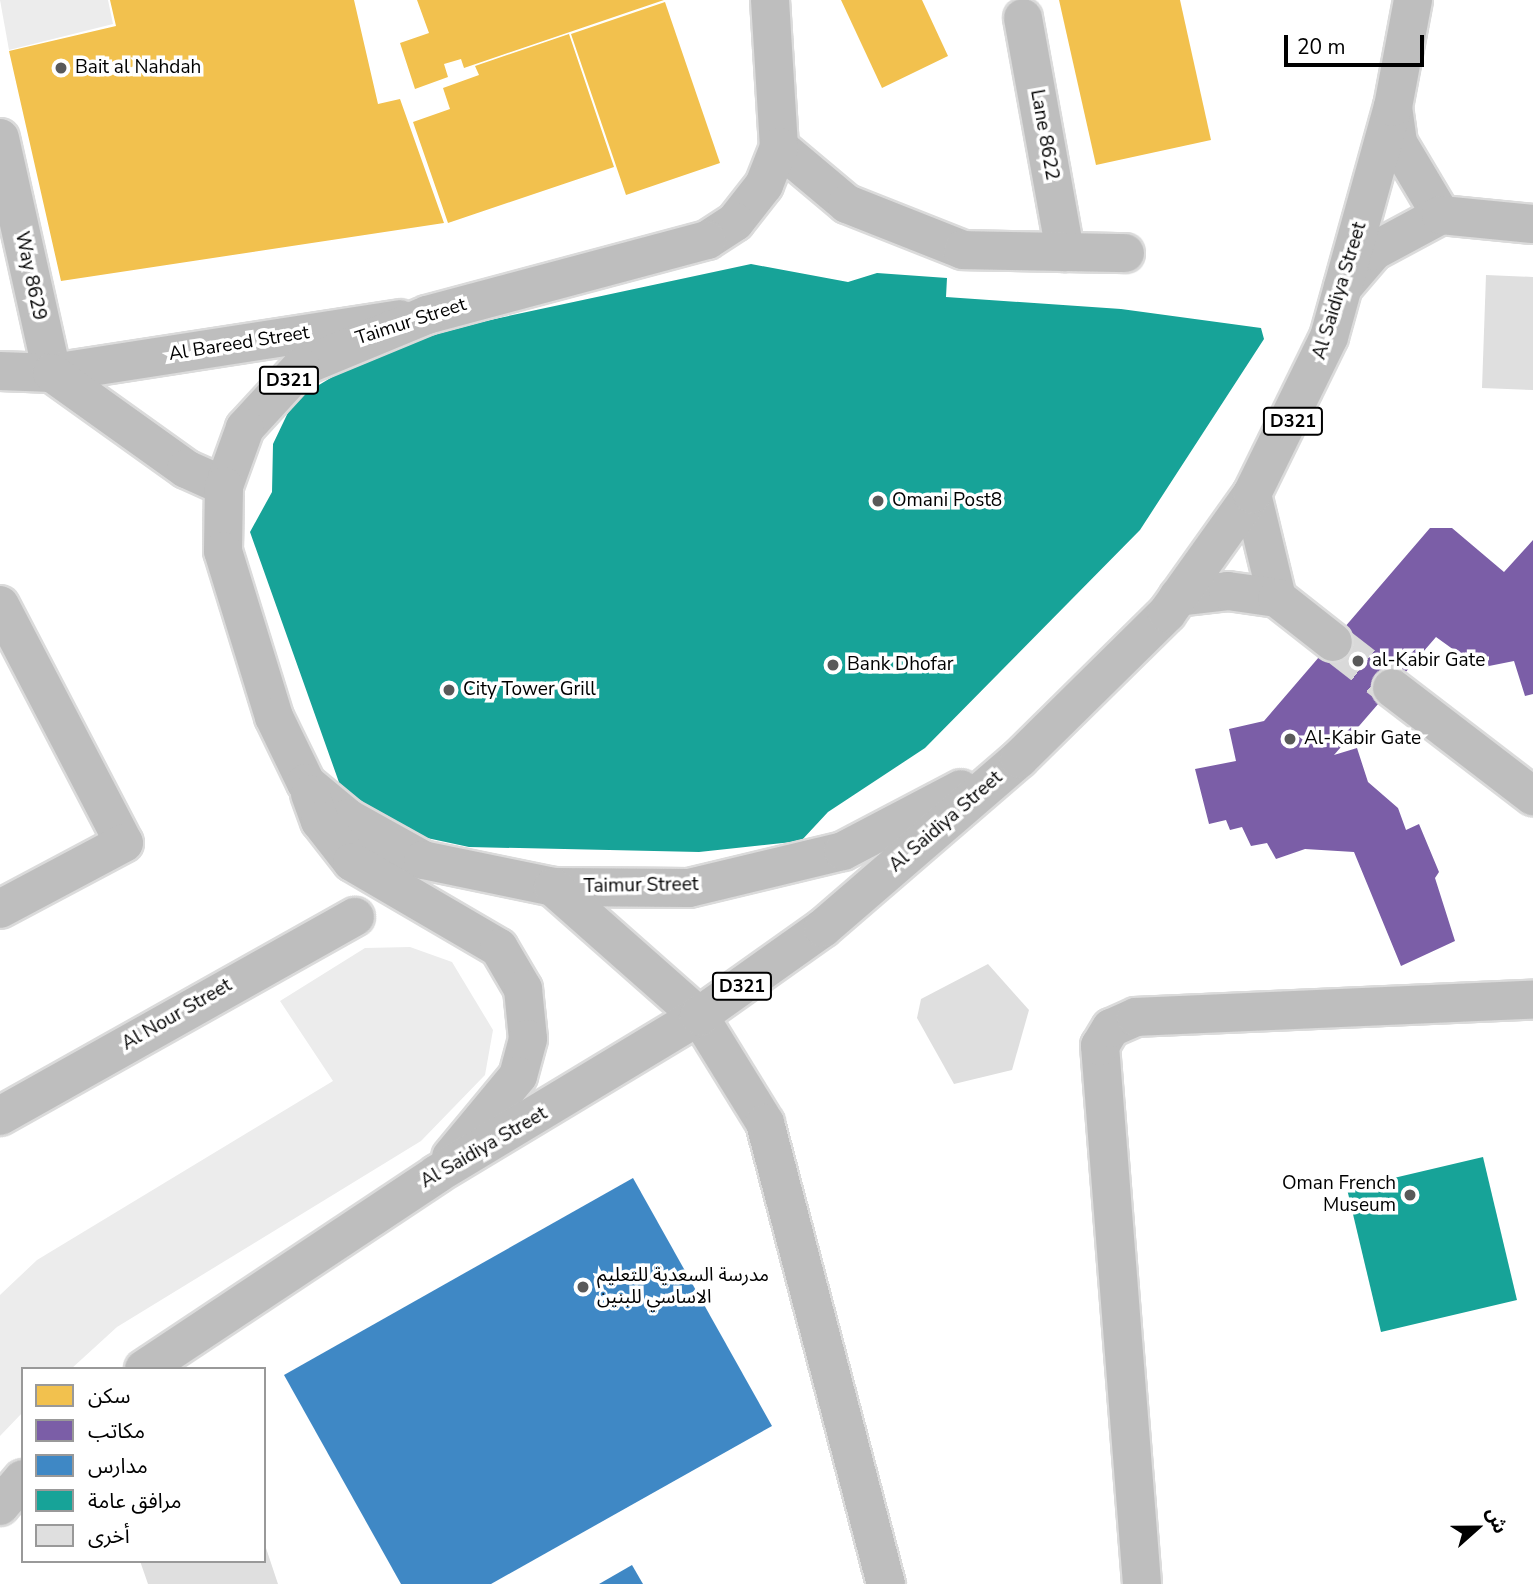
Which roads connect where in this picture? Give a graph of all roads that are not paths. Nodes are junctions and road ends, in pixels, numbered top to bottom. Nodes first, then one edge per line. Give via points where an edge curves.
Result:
1 (770, 0) edge
2 (1413, 0) edge
3 (1023, 18) dead end
4 (1393, 107) junction
5 (0, 138) edge
6 (779, 148) junction
7 (1441, 215) junction
8 (1533, 224) edge
9 (1065, 251) junction
10 (1125, 253) dead end
11 (1343, 287) junction
12 (427, 315) junction
13 (0, 371) edge
14 (52, 373) junction
15 (224, 486) junction
16 (1252, 494) junction
17 (1178, 597) junction
18 (1278, 598) junction
19 (0, 605) edge
20 (1333, 642) tunnel mouth
21 (1392, 688) tunnel mouth
22 (1019, 759) junction
23 (306, 783) junction
24 (1533, 796) edge
25 (553, 887) junction
26 (0, 909) edge
27 (355, 917) dead end
28 (1533, 1000) edge
29 (699, 1016) junction
30 (0, 1116) edge
31 (437, 1174) junction
32 (147, 1367) edge
33 (21, 1481) edge
34 (0, 1506) edge
35 (886, 1584) edge
36 (1143, 1584) edge

1 - 6 main road, Taimur Street / D321
2 - 4 main road, Al Saidiya Street / D321
3 - 9 main road, Lane 8622
4 - 7 main road via 1398,143
4 - 11 main road, Al Saidiya Street / D321
5 - 14 main road, Way 8629
6 - 9 main road via 847,204 963,250
6 - 12 main road, Taimur Street / D321 via 764,185 735,222 707,240
7 - 8 main road
7 - 11 main road via 1374,251
9 - 10 main road
11 - 16 main road, Al Saidiya Street / D321 via 1296,416
12 - 14 main road, Al Bareed Street
12 - 15 main road, Taimur Street / D321 via 354,340 301,367 245,428
13 - 14 main road, Al Bareed Street
14 - 15 main road via 186,469
15 - 23 main road, Taimur Street / D321 via 223,551 274,718
16 - 17 main road, Al Saidiya Street / D321
16 - 18 main road
17 - 18 main road via 1228,591
17 - 22 main road, Al Saidiya Street / D321
18 - 20 main road
19 - 26 main road via 124,844
21 - 24 main road
22 - 25 main road, Taimur Street / D321 via 843,851 689,888
22 - 29 main road, Al Saidiya Street / D321 via 823,928
23 - 25 main road, Taimur Street / D321 via 348,818 424,860
23 - 31 main road, Taimur Street / D321 via 320,821 352,862 499,948 523,989 528,1039 518,1076
25 - 29 main road
27 - 30 main road, Al Nour Street
28 - 36 main road via 1136,1017 1111,1028 1100,1046
29 - 31 main road, Al Saidiya Street / D321
29 - 35 main road via 765,1123
31 - 32 main road, Al Saidiya Street / D321
33 - 34 main road

